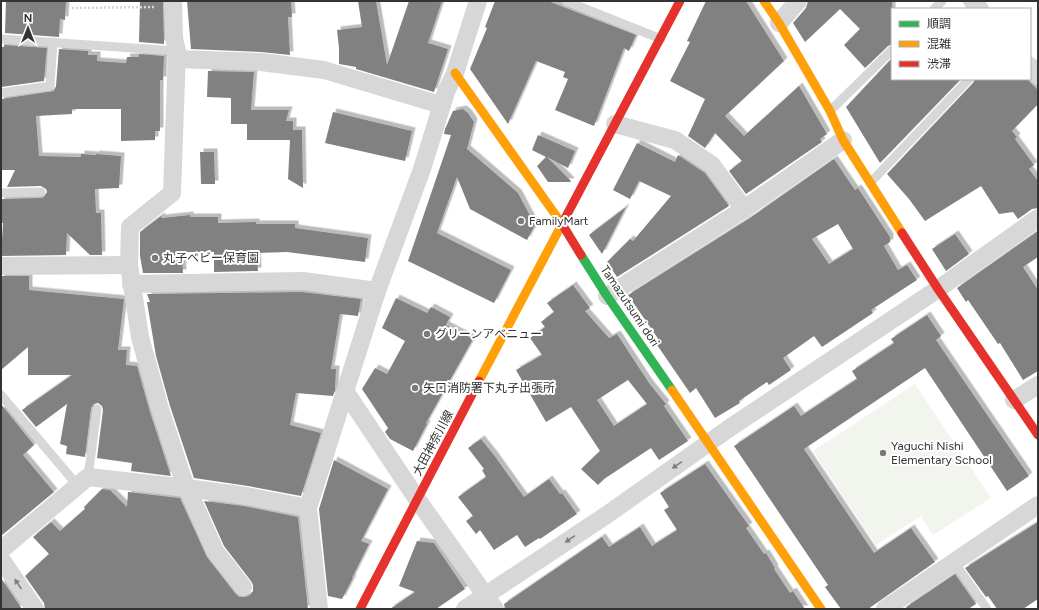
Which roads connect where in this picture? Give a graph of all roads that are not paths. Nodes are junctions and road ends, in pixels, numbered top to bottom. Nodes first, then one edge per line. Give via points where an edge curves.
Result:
1 (478, 1) edge
2 (566, 1) edge
3 (680, 1) edge
4 (764, 1) edge
5 (798, 1) edge
6 (166, 4) edge
7 (778, 23) junction
8 (1, 39) edge
9 (661, 39) junction
10 (53, 42) junction
11 (891, 51) edge
12 (177, 55) junction
13 (1031, 67) edge
14 (455, 73) junction
15 (1038, 76) edge
16 (968, 80) edge
17 (1, 93) edge
18 (441, 105) junction
19 (830, 111) junction
20 (615, 124) junction
21 (843, 140) junction
22 (870, 183) junction
23 (41, 192) dead end
24 (1, 194) edge
25 (744, 209) junction
26 (1038, 218) edge
27 (562, 224) junction
28 (129, 265) junction
29 (1, 266) edge
30 (132, 284) junction
31 (938, 289) junction
32 (377, 291) junction
33 (607, 296) junction
34 (1038, 385) edge
35 (345, 391) junction
36 (1, 395) edge
37 (1014, 400) junction
38 (97, 409) dead end
39 (1038, 435) edge
40 (709, 443) junction
41 (83, 481) junction
42 (187, 488) junction
43 (417, 499) junction
44 (1038, 505) edge
45 (308, 508) junction
46 (1, 550) edge
47 (1, 559) edge
48 (954, 562) junction
49 (243, 587) dead end
50 (491, 602) edge
51 (35, 609) edge
52 (319, 609) edge
53 (360, 609) edge
54 (465, 609) edge
55 (821, 609) edge
56 (885, 609) edge
57 (987, 609) edge

1 - 14 street
2 - 9 lane
3 - 9 main road
4 - 7 main road
5 - 7 street
6 - 12 street
7 - 19 main road
8 - 10 lane
9 - 20 main road
10 - 12 lane
10 - 17 lane via 50,86
11 - 19 lane
12 - 18 street via 324,70
12 - 28 street via 172,192 130,227
13 - 15 street
14 - 18 street
14 - 27 main road, Tamazutsumi dori
16 - 22 lane
18 - 32 street via 422,169
19 - 21 main road
20 - 25 street via 675,140 712,165
20 - 27 main road
21 - 22 main road
21 - 25 street
22 - 31 main road
23 - 24 lane
25 - 33 street
26 - 31 street
27 - 33 main road, Tamazutsumi dori
27 - 43 main road, 大田神奈川線
28 - 29 street
28 - 30 street
30 - 32 street via 303,281
30 - 42 street via 140,337 160,409
31 - 37 main road
31 - 40 street
32 - 35 street
33 - 40 main road, Tamazutsumi dori
34 - 37 street
35 - 43 street
35 - 45 street
36 - 41 lane
37 - 39 main road
38 - 41 lane
40 -> 50 street via 608,514
40 - 55 main road, Tamazutsumi dori
41 - 42 street
41 - 46 street
42 - 45 street
42 - 49 street via 216,551
43 - 50 street
43 - 53 main road, 大田神奈川線
44 - 48 street
45 - 52 street
51 -> 47 street
48 - 56 street
48 - 57 lane
50 - 54 street

